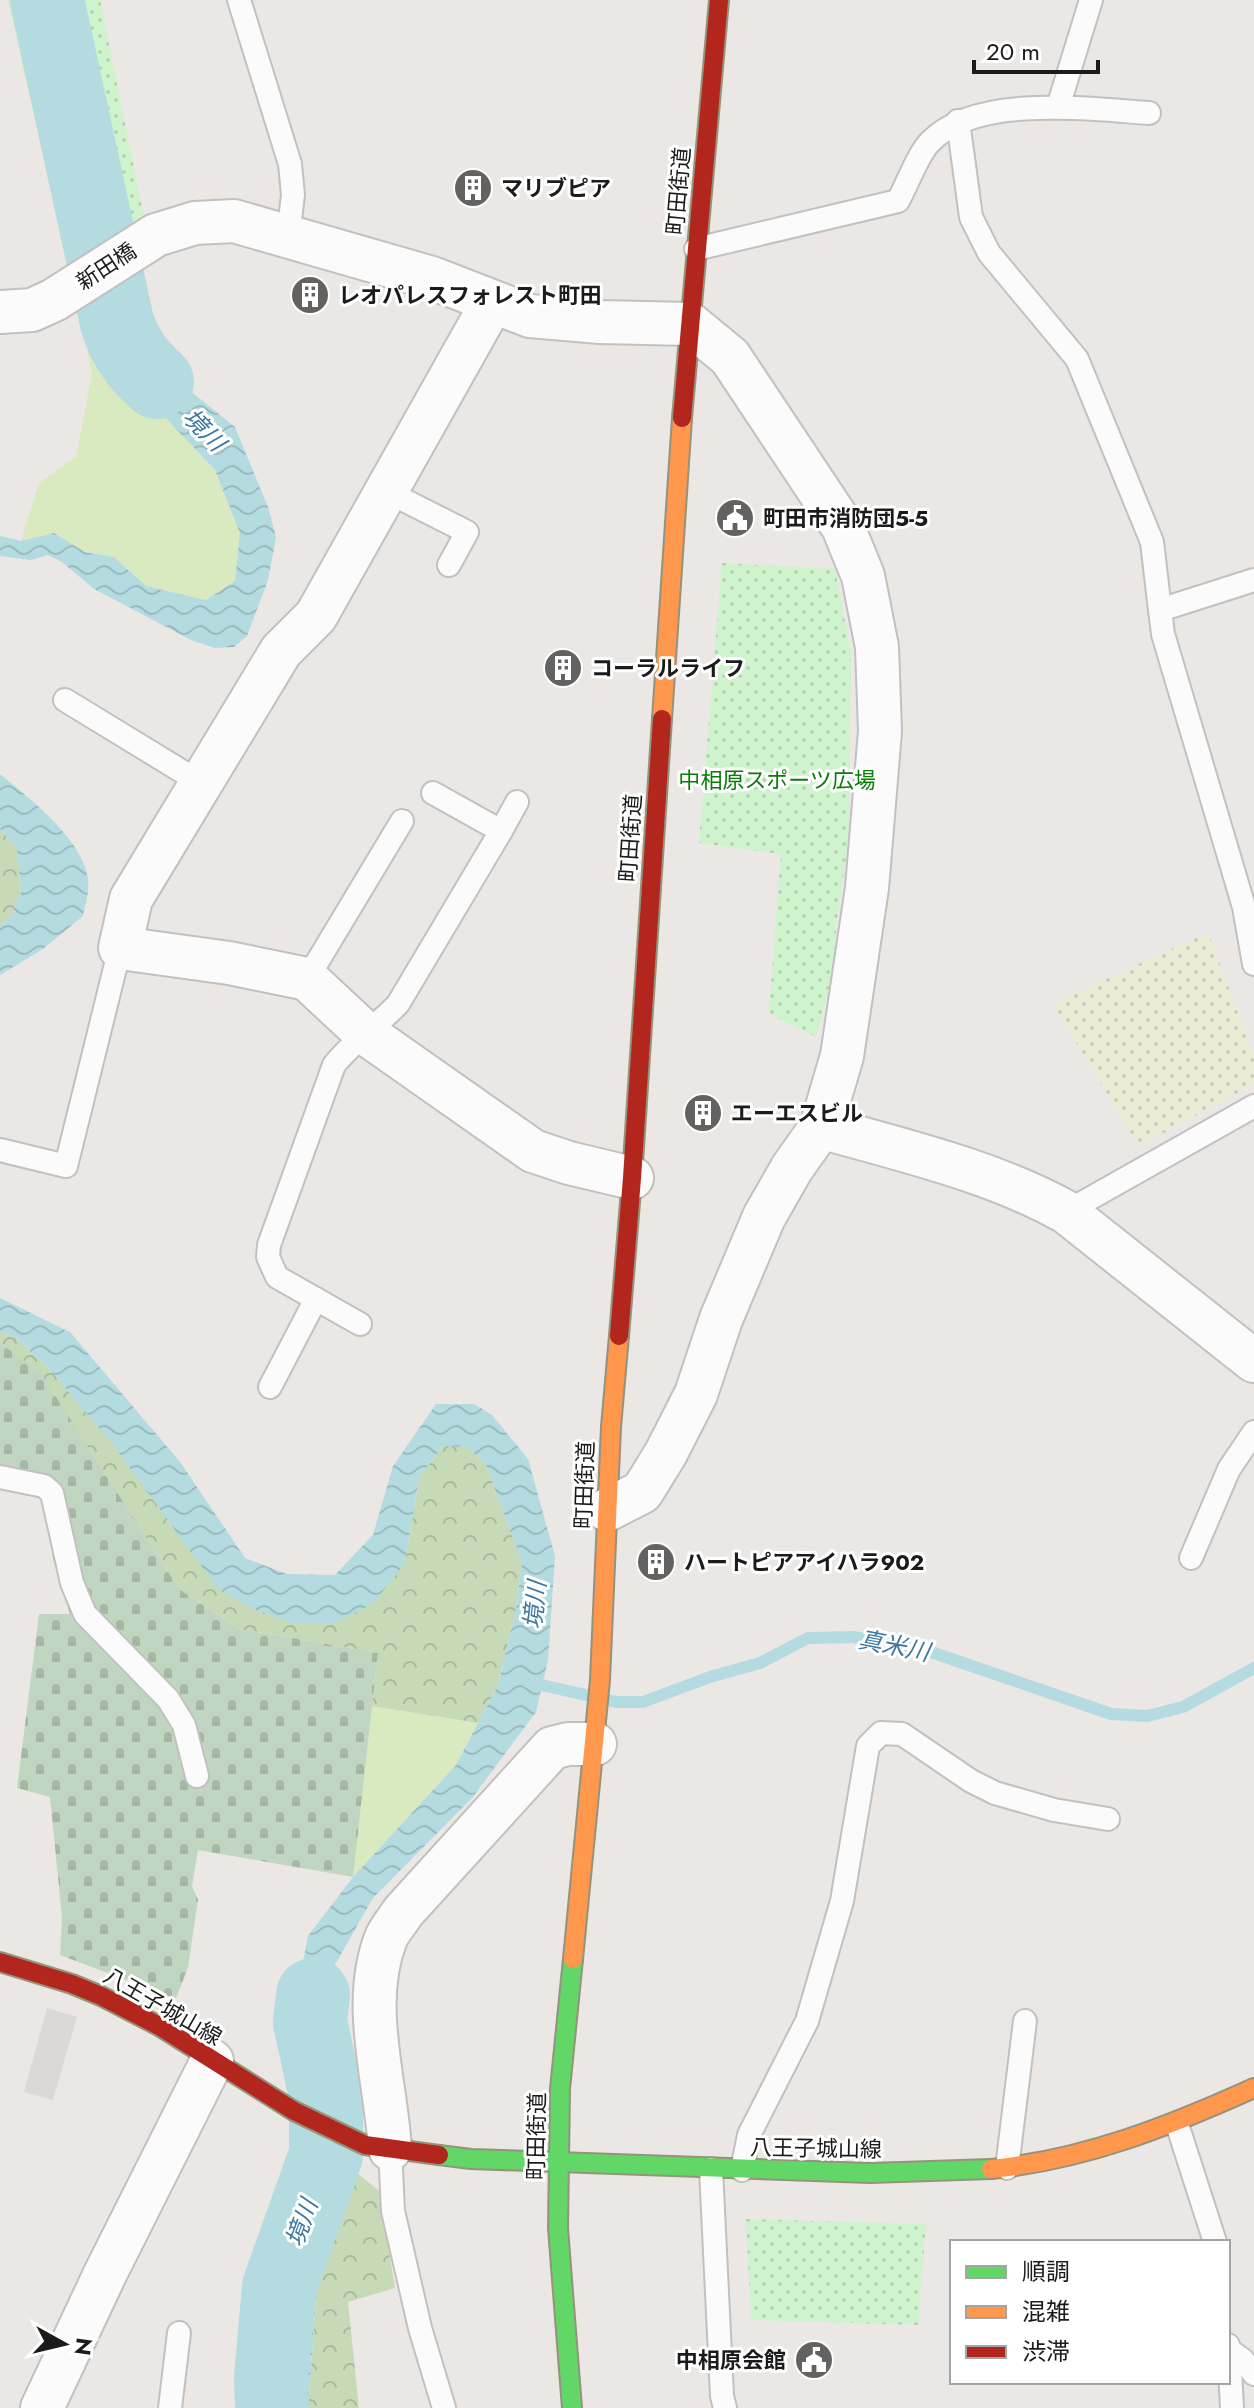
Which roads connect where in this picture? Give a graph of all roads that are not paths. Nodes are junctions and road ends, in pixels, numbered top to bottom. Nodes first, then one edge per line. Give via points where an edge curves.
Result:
1 (239, 0) edge
2 (719, 0) edge
3 (1091, 0) edge
4 (1058, 107) junction
5 (1149, 113) dead end
6 (958, 121) junction
7 (288, 236) junction
8 (696, 249) junction
9 (492, 303) junction
10 (0, 312) edge
11 (690, 324) junction
12 (386, 491) junction
13 (449, 565) dead end
14 (1254, 580) edge
15 (1160, 610) junction
16 (65, 700) dead end
17 (201, 783) junction
18 (433, 793) dead end
19 (517, 802) dead end
20 (402, 821) dead end
21 (501, 831) junction
22 (1249, 904) edge
23 (120, 948) junction
24 (1254, 964) edge
25 (307, 979) junction
26 (365, 1033) junction
27 (1254, 1106) edge
28 (821, 1127) junction
29 (0, 1150) edge
30 (632, 1178) junction
31 (1066, 1212) junction
32 (316, 1299) junction
33 (360, 1324) dead end
34 (1249, 1348) edge
35 (270, 1387) dead end
36 (1254, 1432) edge
37 (0, 1477) edge
38 (607, 1510) junction
39 (1191, 1558) dead end
40 (596, 1733) junction
41 (197, 1776) dead end
42 (1108, 1819) dead end
43 (0, 1962) edge
44 (1025, 2021) dead end
45 (212, 2061) junction
46 (1254, 2088) edge
47 (1177, 2124) junction
48 (377, 2147) junction
49 (558, 2163) junction
50 (1007, 2168) junction
51 (711, 2169) junction
52 (742, 2170) junction
53 (1214, 2240) edge
54 (179, 2333) dead end
55 (1230, 2349) edge
56 (1254, 2374) edge
57 (1230, 2378) edge
58 (42, 2408) edge
59 (170, 2408) edge
60 (444, 2408) edge
61 (572, 2408) edge
62 (725, 2408) edge
63 (1232, 2408) edge

1 - 7 lane via 290,164
2 - 8 main road, 町田街道
3 - 4 lane
4 - 5 lane
4 - 6 lane
6 - 8 lane via 928,143 898,201
6 - 15 lane via 971,217 989,253 1077,359 1152,542
7 - 9 street, 新田橋 via 432,278
7 - 10 street, 新田橋 via 234,221 195,223 146,241 32,310
8 - 11 main road, 町田街道
9 - 11 street, 新田橋 via 539,318
9 - 12 street
11 - 28 street via 730,357 843,527 863,576 877,647 880,731 867,888 842,1056
11 - 30 main road, 町田街道
12 - 13 lane via 467,532
12 - 17 street via 316,616 281,651
14 - 15 lane
15 - 22 lane via 1163,634
16 - 17 lane
17 - 23 street via 131,899
18 - 21 lane
19 - 21 lane
20 - 25 lane
21 - 26 lane via 398,1004
22 - 24 lane
23 - 25 street
23 - 29 lane via 66,1166
25 - 26 street
26 - 30 street via 533,1151
26 - 32 lane via 334,1065 269,1245 277,1277
27 - 31 lane
28 - 31 street via 963,1168
28 - 38 street via 764,1217 696,1394 666,1453 642,1492
30 - 38 main road, 町田街道
31 - 34 street
32 - 33 lane
32 - 35 lane
36 - 39 lane via 1229,1469
37 - 41 lane via 44,1486 52,1493 72,1583 85,1614 168,1699 184,1725
38 - 40 main road, 町田街道
40 - 48 street via 552,1748 403,1912 387,1937 377,1974 375,2026 388,2109
40 - 49 main road, 町田街道 via 560,2089
42 - 52 lane via 995,1793 902,1734 881,1733 868,1746 842,1901 807,2021 749,2135
43 - 45 main road, 八王子城山線 via 101,1996
44 - 50 lane
45 - 48 main road, 八王子城山線 via 294,2111
45 - 58 street
46 - 47 main road, 八王子城山線
47 - 50 main road, 八王子城山線
47 - 53 lane
48 - 49 main road, 八王子城山線
48 - 60 lane
49 - 51 main road, 八王子城山線
49 - 61 main road, 町田街道
50 - 52 main road, 八王子城山線 via 921,2173
51 - 52 main road, 八王子城山線
51 - 62 lane
54 - 59 lane
55 - 56 lane
57 - 63 lane

